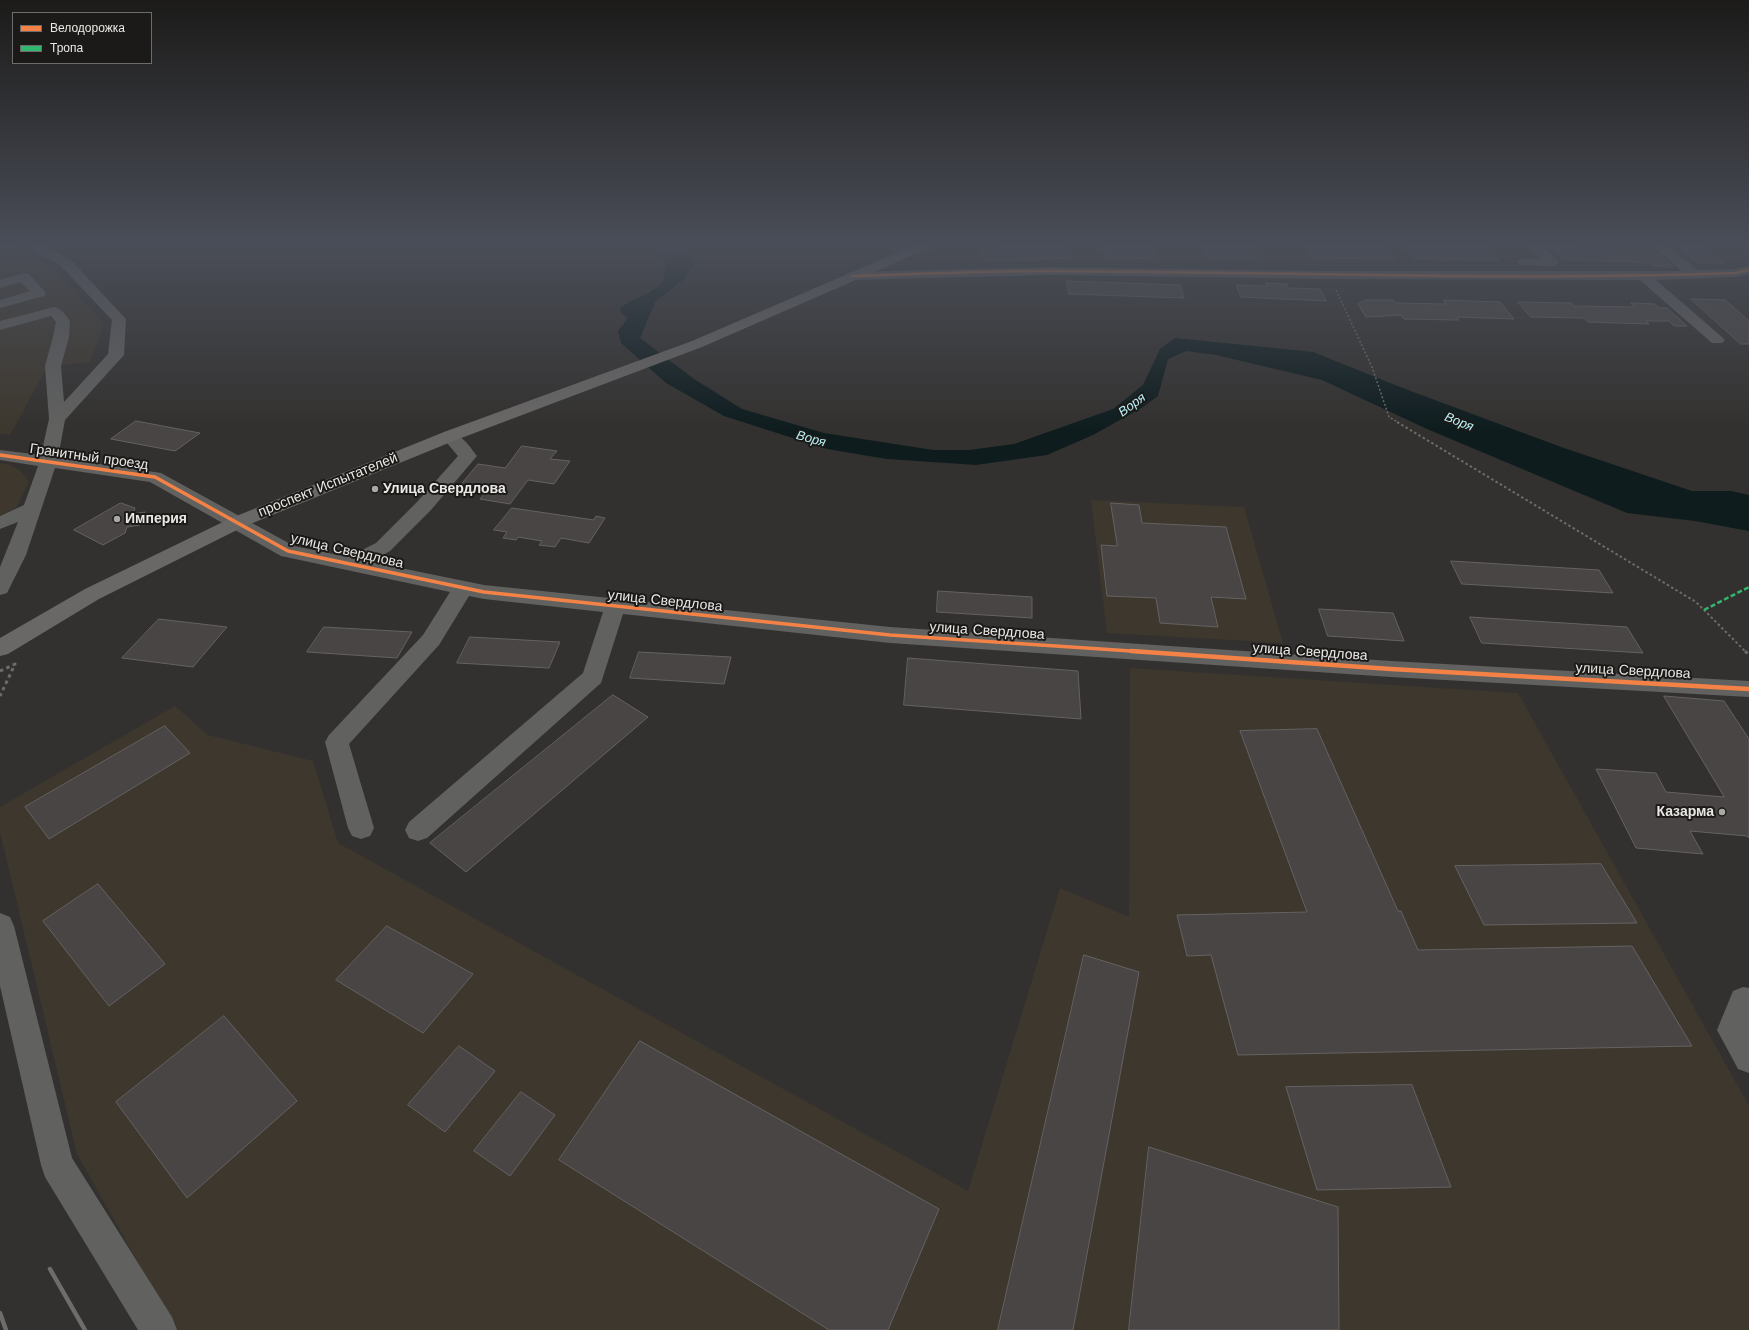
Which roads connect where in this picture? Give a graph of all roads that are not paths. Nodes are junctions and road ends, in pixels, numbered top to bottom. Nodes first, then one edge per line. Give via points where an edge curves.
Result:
1 (51, 307) edge
2 (108, 307) edge
3 (781, 307) edge
4 (1679, 307) edge
5 (54, 311) junction
6 (0, 326) edge
7 (1717, 340) dead end
8 (57, 419) junction
9 (450, 436) junction
10 (0, 455) edge
11 (48, 462) junction
12 (22, 472) dead end
13 (32, 508) junction
14 (0, 522) edge
15 (236, 523) junction
16 (351, 564) junction
17 (0, 588) edge
18 (463, 588) junction
19 (615, 606) junction
20 (0, 648) edge
21 (1749, 689) edge
22 (361, 828) dead end
23 (418, 830) dead end
24 (0, 926) edge
25 (1749, 1002) edge
26 (1749, 1058) edge
27 (159, 1330) edge

1 - 5 street
2 - 8 street via 119,319 116,355
3 - 9 main road, проспект Испытателей via 697,344
4 - 7 street
5 - 6 street
5 - 8 street via 63,321 53,366
8 - 11 street
9 - 15 main road, проспект Испытателей
9 - 16 street via 468,456 383,547
10 - 11 street, Гранитный проезд
11 - 12 street
11 - 13 street
11 - 15 street, Гранитный проезд via 155,477
13 - 14 street
13 - 17 street via 16,555
15 - 16 street, улица Свердлова via 288,551
15 - 20 main road, проспект Испытателей via 92,594
16 - 18 street, улица Свердлова
18 - 19 street, улица Свердлова
18 - 22 street via 431,640 337,742
19 - 21 street, улица Свердлова via 890,635 1391,669
19 - 23 street via 593,677
24 - 27 street via 57,1165
25 - 26 street via 1743,1001 1732,1030

